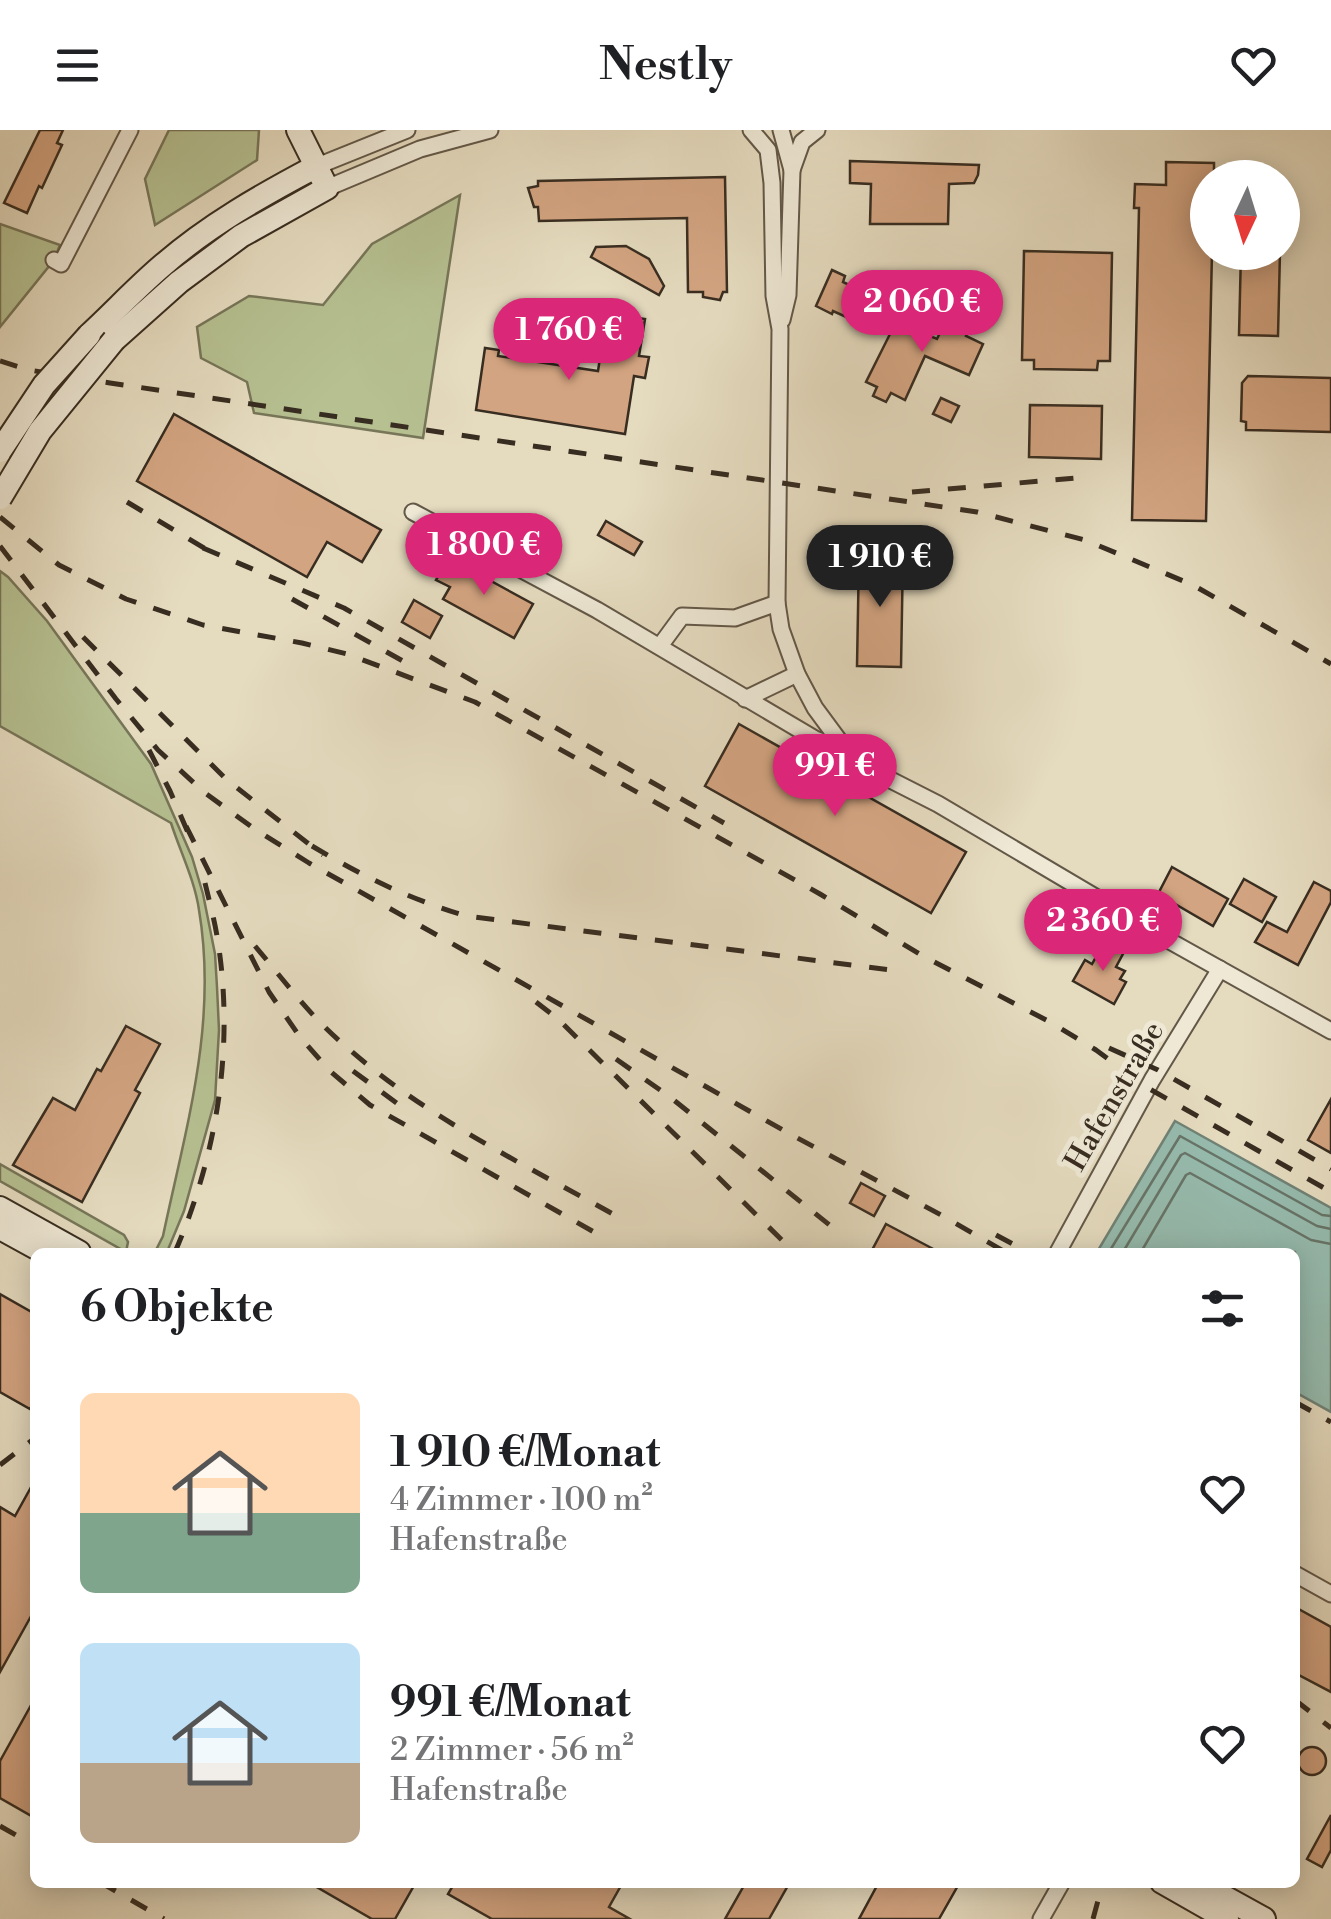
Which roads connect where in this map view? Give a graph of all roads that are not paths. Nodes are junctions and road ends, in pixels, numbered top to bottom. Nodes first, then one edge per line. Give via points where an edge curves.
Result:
1 (130, 130) edge
2 (298, 130) edge
3 (407, 130) edge
4 (490, 130) edge
5 (780, 130) edge
6 (817, 130) edge
7 (757, 132) edge
8 (792, 170) junction
9 (321, 178) junction
10 (54, 260) dead end
11 (780, 329) junction
12 (0, 451) edge
13 (0, 498) edge
14 (412, 512) dead end
15 (451, 531) junction
16 (519, 567) junction
17 (776, 603) junction
18 (660, 646) junction
19 (798, 674) junction
20 (745, 700) junction
21 (846, 750) junction
22 (1220, 968) junction
23 (1331, 1031) edge
24 (0, 1208) edge
25 (0, 1228) edge
26 (37, 1248) edge
27 (72, 1248) edge
28 (1060, 1248) edge
29 (1300, 1577) edge
30 (1331, 1594) edge
31 (1059, 1888) edge
32 (1173, 1888) edge
33 (1207, 1888) edge
34 (1041, 1919) edge
35 (1227, 1919) edge
36 (1264, 1919) edge

1 - 10 street via 60,264
2 - 9 street
3 - 9 street
4 - 9 street
5 - 8 street
6 - 8 street via 802,142
7 - 11 street via 769,156
8 - 11 street via 788,294
9 - 12 street, bridge via 270,191 164,264 44,385
9 - 13 street, bridge via 179,282 114,340 40,431
11 - 17 street
14 - 15 street
15 - 16 street
15 - 16 street via 544,530 529,542
16 - 18 street
17 - 18 street via 734,618 682,616
17 - 19 street
18 - 20 street
19 - 20 street
19 - 21 street
20 - 21 street
21 - 22 street
22 - 23 street
22 - 28 street, Hafenstraße
24 - 27 street
25 - 26 street
29 - 30 street
31 - 34 street
32 - 35 street
33 - 36 street

